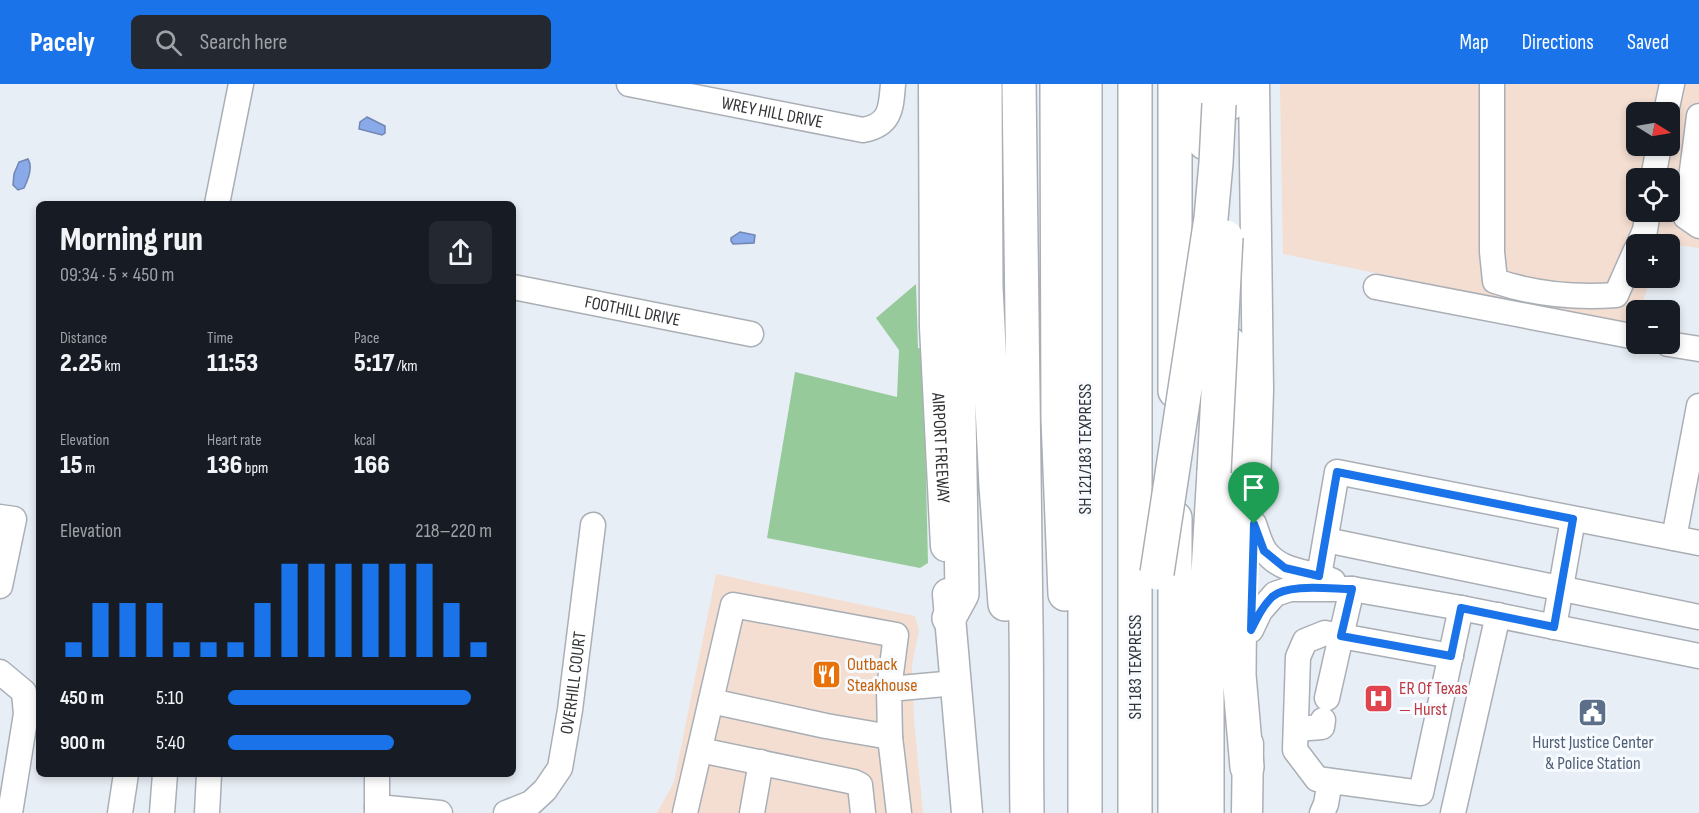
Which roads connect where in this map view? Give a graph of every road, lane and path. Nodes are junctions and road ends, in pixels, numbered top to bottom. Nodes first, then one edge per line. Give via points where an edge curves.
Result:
1 (241, 84) edge
2 (628, 84) edge
3 (892, 84) edge
4 (934, 84) edge
5 (960, 84) edge
6 (985, 84) edge
7 (1019, 84) edge
8 (1057, 84) edge
9 (1085, 84) edge
10 (1136, 84) edge
11 (1175, 84) edge
12 (1492, 84) edge
13 (1672, 84) edge
14 (1226, 91) edge
15 (1668, 102) edge
16 (1699, 116) edge
17 (218, 201) edge
18 (1699, 226) edge
19 (1626, 272) edge
20 (1376, 287) dead end
21 (516, 288) edge
22 (751, 334) dead end
23 (1626, 335) edge
24 (1680, 346) edge
25 (1699, 350) edge
26 (1699, 406) edge
27 (0, 517) edge
28 (1573, 519) junction
29 (1254, 524) junction
30 (593, 525) dead end
31 (1674, 538) junction
32 (1326, 540) junction
33 (1699, 543) edge
34 (1319, 576) junction
35 (0, 586) edge
36 (1352, 589) junction
37 (1560, 589) junction
38 (1461, 608) junction
39 (1498, 615) junction
40 (1699, 617) edge
41 (949, 618) junction
42 (1554, 627) junction
43 (1251, 630) junction
44 (1341, 636) junction
45 (1451, 656) junction
46 (1699, 656) edge
47 (0, 672) edge
48 (956, 683) junction
49 (890, 689) junction
50 (711, 701) junction
51 (1025, 713) junction
52 (1296, 729) junction
53 (890, 737) junction
54 (700, 750) junction
55 (1135, 754) junction
56 (1085, 760) junction
57 (760, 762) junction
58 (1247, 766) junction
59 (126, 777) edge
60 (165, 777) edge
61 (209, 777) edge
62 (377, 777) edge
63 (1338, 782) junction
64 (7, 804) edge
65 (377, 810) edge
66 (120, 813) edge
67 (162, 813) edge
68 (207, 813) edge
69 (440, 813) edge
70 (507, 813) edge
71 (685, 813) edge
72 (752, 813) edge
73 (863, 813) edge
74 (898, 813) edge
75 (967, 813) edge
76 (1027, 813) edge
77 (1085, 813) edge
78 (1135, 813) edge
79 (1175, 813) edge
80 (1207, 813) edge
81 (1247, 813) edge
82 (1322, 813) edge
83 (1340, 813) edge
84 (1453, 813) edge

1 - 17 street
2 - 3 street, WREY HILL DRIVE via 863,130 880,124 890,110
4 - 41 main road, AIRPORT FREEWAY via 935,327
5 - 41 highway via 956,234 962,594
6 - 51 highway via 986,286 996,486 1006,629
7 - 51 highway
8 - 56 highway via 1062,548 1068,651
9 - 56 highway, SH 121/183 TEXPRESS
10 - 55 highway, SH 183 TEXPRESS
11 - 79 highway
12 - 19 street via 1495,281 1516,288 1584,297 1616,295
13 - 15 street
14 - 29 main road via 1258,390
14 - 55 highway, bridge via 1212,218 1157,573
14 - 58 highway via 1205,171 1241,460 1239,675
14 - 80 highway, bridge via 1226,242 1208,589
16 - 18 street via 1686,217
20 - 23 street
21 - 22 street, FOOTHILL DRIVE
24 - 25 street
26 - 31 street
27 - 35 street via 14,519
28 - 31 street
28 - 32 street via 1337,472
28 - 37 street
29 - 34 street via 1264,551 1285,568
29 - 43 main road
30 - 70 street, OVERHILL COURT via 560,768 531,803
31 - 33 street
32 - 34 street
32 - 37 street
34 - 36 street
36 - 38 street
36 - 43 street via 1290,588 1273,596
36 - 44 street
37 - 40 street
37 - 42 street
38 - 39 street
38 - 45 street
39 - 42 street
39 - 84 street
41 - 48 main road, AIRPORT FREEWAY
42 - 46 street
43 - 58 main road
44 - 45 street
44 - 52 street via 1322,728
44 - 52 street via 1325,633 1305,641 1298,657
45 - 63 street via 1421,793
47 - 64 street via 24,692 26,714
48 - 49 street
48 - 75 main road, AIRPORT FREEWAY
49 - 50 street via 896,635 733,605
49 - 53 street
50 - 53 street
50 - 54 street
51 - 76 highway
52 - 63 street via 1295,750 1317,779
53 - 74 street
54 - 57 street
54 - 71 street
55 - 78 highway, SH 183 TEXPRESS
56 - 77 highway, SH 121/183 TEXPRESS
57 - 72 street
57 - 73 street via 854,782 860,785
58 - 81 main road
59 - 66 street
60 - 67 street
61 - 68 street
62 - 65 street
63 - 82 street
63 - 83 street
65 - 69 street

